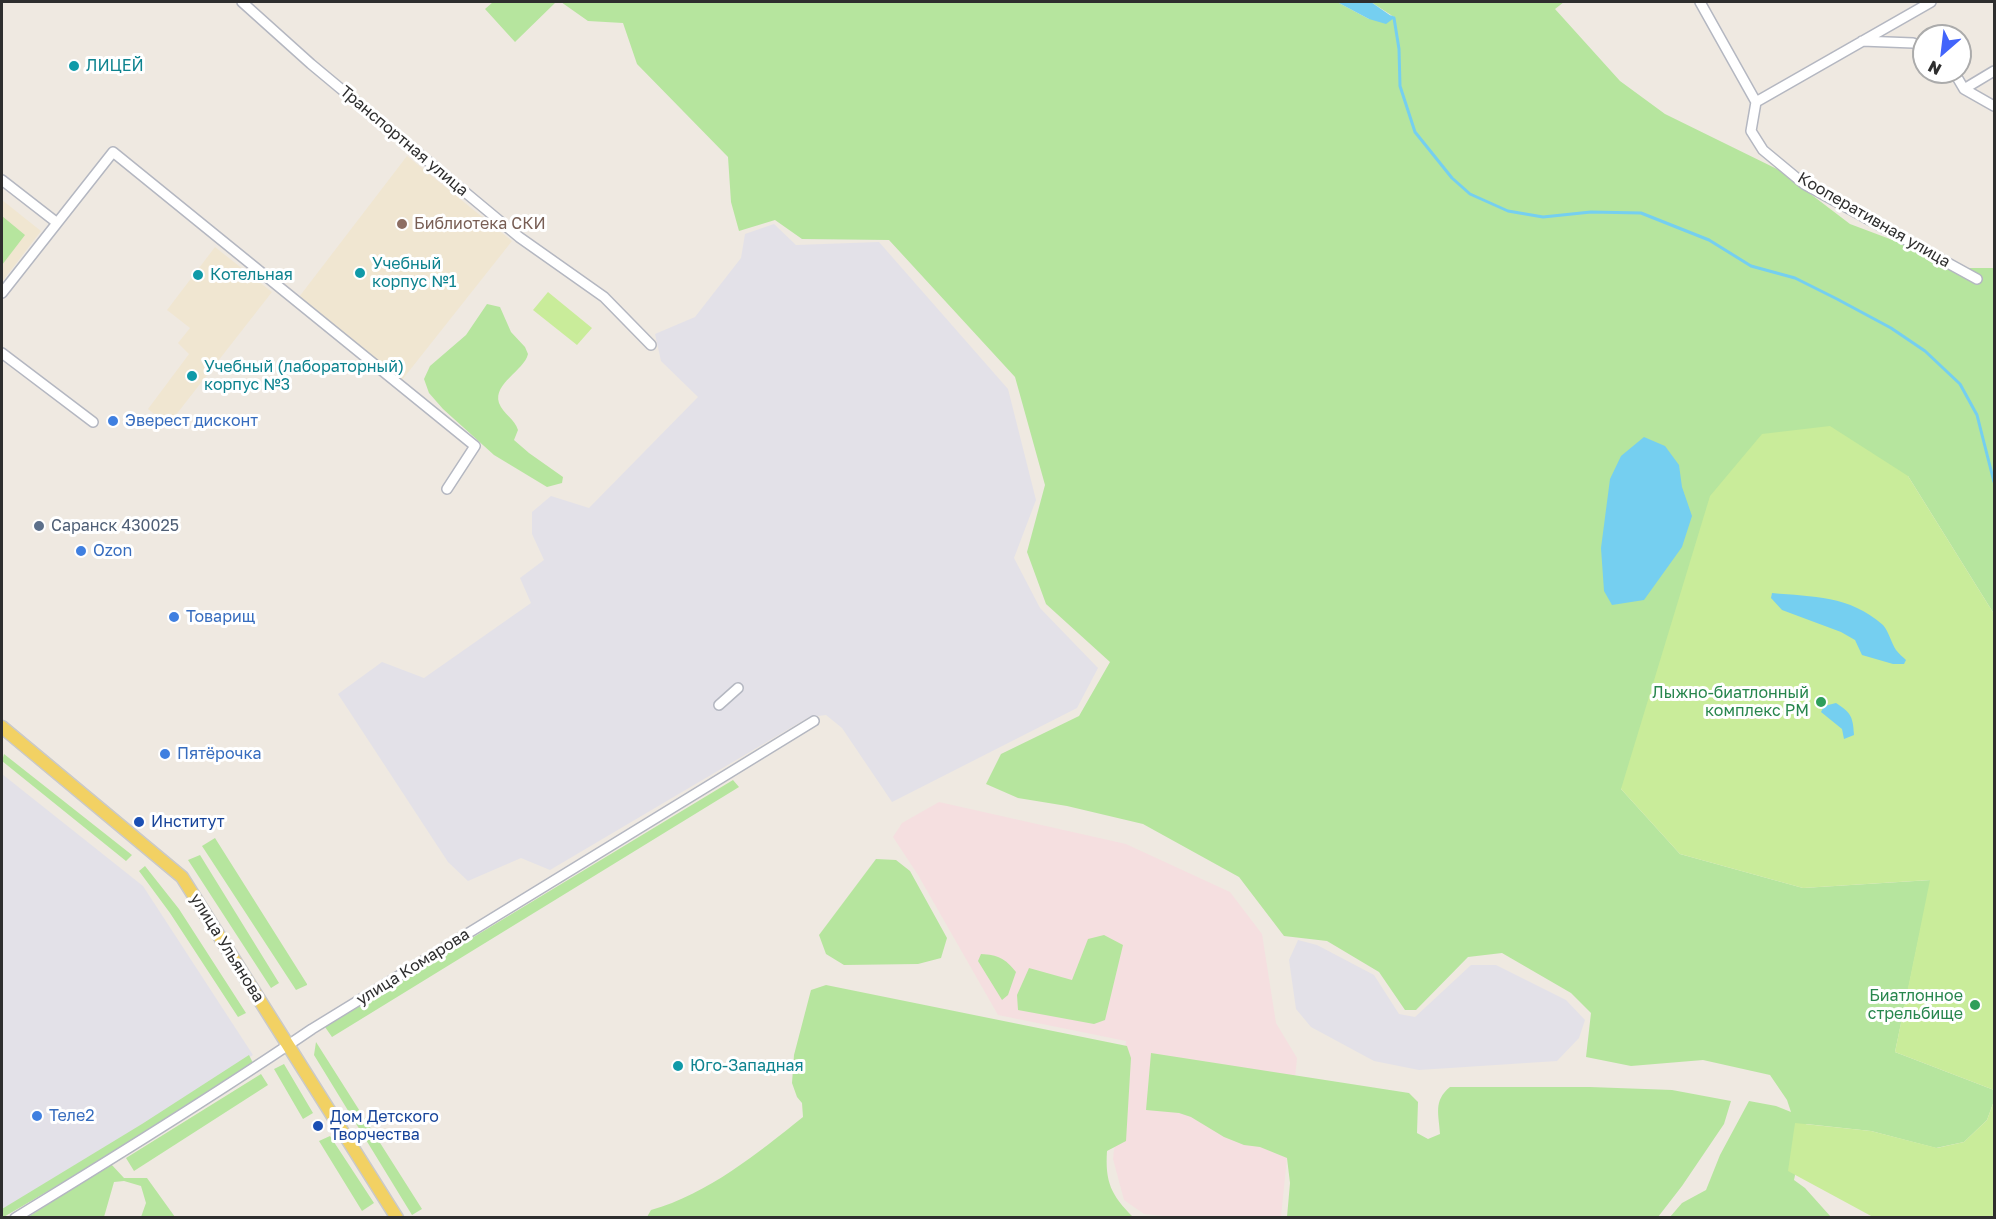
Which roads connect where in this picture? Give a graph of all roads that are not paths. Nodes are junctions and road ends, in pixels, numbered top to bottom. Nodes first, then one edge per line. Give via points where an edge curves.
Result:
1 (242, 2) edge
2 (1700, 2) edge
3 (1931, 2) edge
4 (1862, 41) junction
5 (1912, 44) edge
6 (1995, 71) edge
7 (1961, 84) edge
8 (1964, 89) junction
9 (1756, 102) junction
10 (1995, 106) edge
11 (2, 180) edge
12 (56, 222) junction
13 (1977, 279) dead end
14 (2, 293) edge
15 (651, 345) dead end
16 (2, 353) edge
17 (93, 422) dead end
18 (447, 489) dead end
19 (738, 688) dead end
20 (719, 705) dead end
21 (814, 721) dead end
22 (2, 727) edge
23 (289, 1045) junction
24 (15, 1218) edge
25 (397, 1218) edge

1 - 15 street, Транспортная улица via 310,64 519,237 604,297
2 - 9 street
3 - 4 street
4 - 5 street
4 - 9 street
6 - 8 street
7 - 8 street
8 - 10 street
9 - 13 street, Кооперативная улица via 1751,131 1763,150 1804,183
11 - 12 street
12 - 14 street
12 - 18 street via 113,152 475,446
16 - 17 street
19 - 20 street
21 - 23 street, улица Комарова
22 - 23 main road, улица Ульянова via 182,877
23 - 24 street, улица Комарова
23 - 25 main road, улица Ульянова

